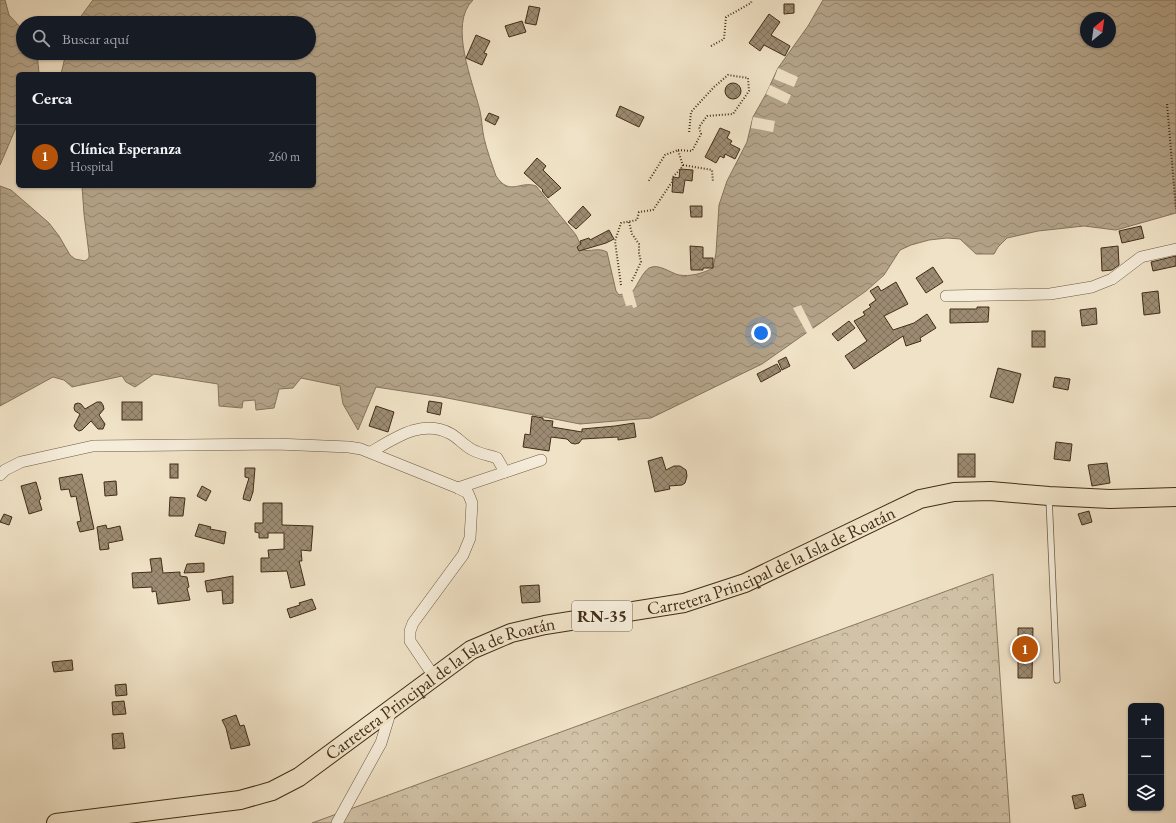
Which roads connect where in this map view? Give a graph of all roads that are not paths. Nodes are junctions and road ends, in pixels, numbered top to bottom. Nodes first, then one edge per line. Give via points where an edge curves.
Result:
1 (1176, 249) edge
2 (946, 296) dead end
3 (371, 452) junction
4 (541, 460) dead end
5 (505, 472) junction
6 (0, 475) edge
7 (458, 488) junction
8 (1049, 496) junction
9 (1176, 497) edge
10 (435, 678) junction
11 (1057, 680) dead end
12 (391, 710) junction
13 (56, 823) edge
14 (337, 823) edge

1 - 2 street via 1141,256 1112,280 1092,287 1050,294
3 - 5 street via 399,435 427,427 451,434 471,449 497,458
3 - 6 street via 349,447 276,444 93,446 21,462
3 - 7 street
4 - 5 street
5 - 7 street
7 - 10 street via 468,493 472,503 470,538 463,555 413,623 410,631 410,641
8 - 9 main road, Carretera Principal de la Isla de Roatán / RN-35 via 1110,499
8 - 10 main road, Carretera Principal de la Isla de Roatán / RN-35 via 954,492 920,499 745,583 684,603 545,625 511,633 471,650
8 - 11 lane
10 - 12 main road, Carretera Principal de la Isla de Roatán / RN-35
12 - 13 main road, Carretera Principal de la Isla de Roatán / RN-35 via 299,777 272,791 240,800
12 - 14 street via 381,743

